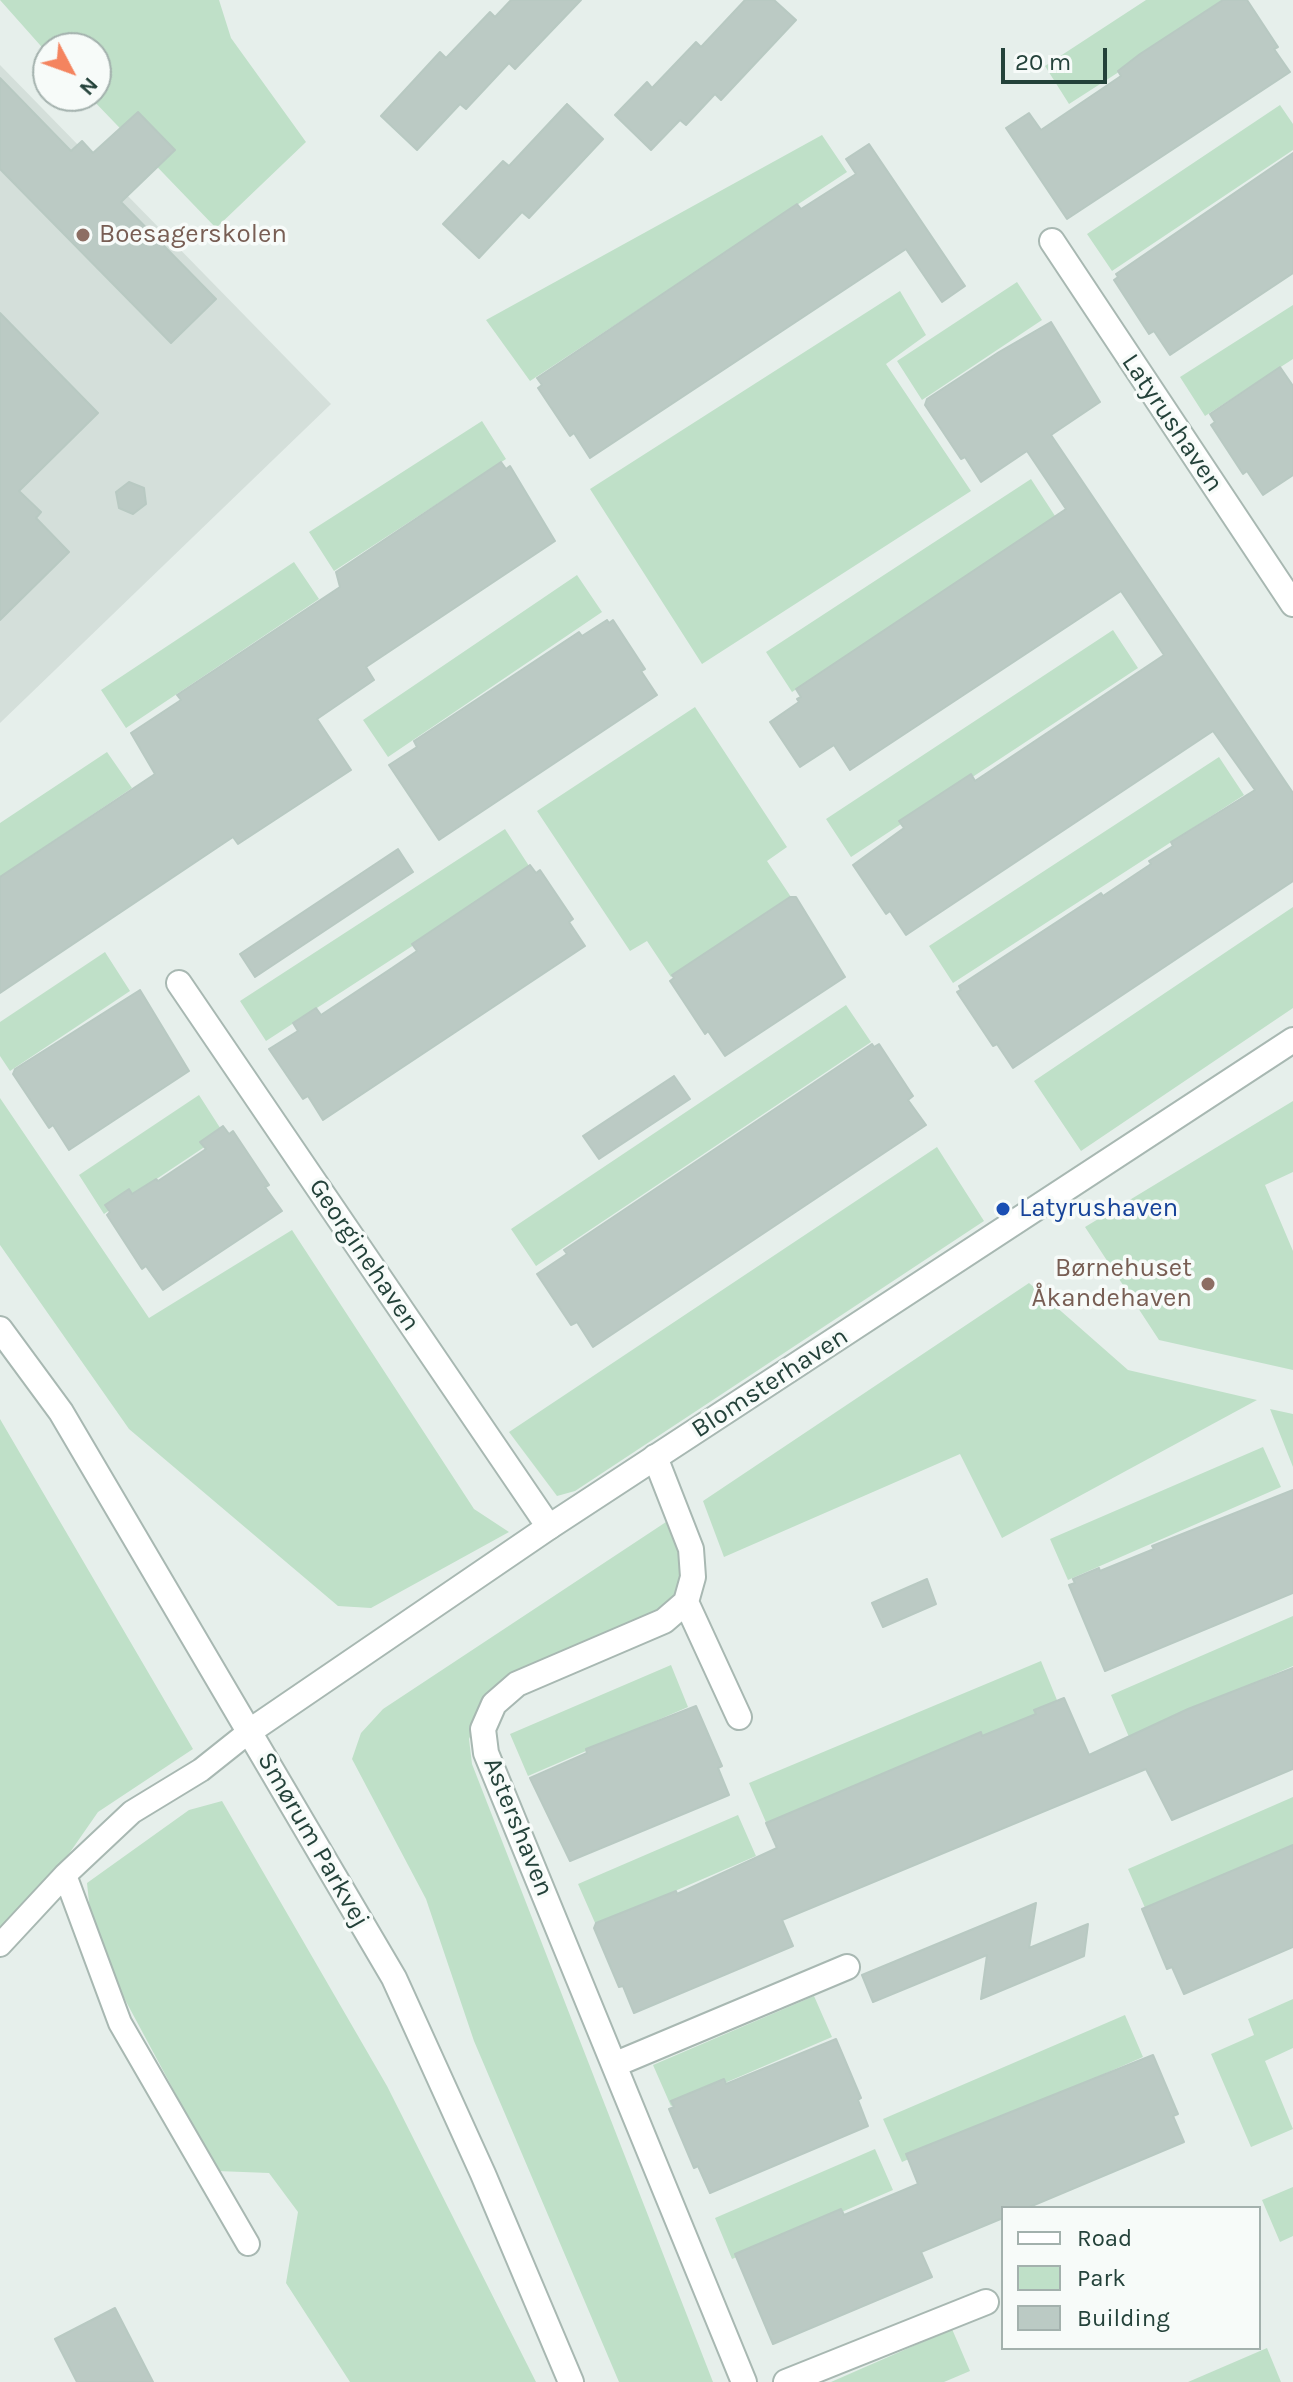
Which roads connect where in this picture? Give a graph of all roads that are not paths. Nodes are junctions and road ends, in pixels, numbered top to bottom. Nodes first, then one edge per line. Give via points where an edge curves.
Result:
1 (1052, 241) dead end
2 (1293, 604) edge
3 (179, 983) dead end
4 (1293, 1040) edge
5 (0, 1329) edge
6 (655, 1457) junction
7 (549, 1527) junction
8 (686, 1602) junction
9 (739, 1717) dead end
10 (250, 1731) junction
11 (65, 1875) junction
12 (0, 1945) edge
13 (847, 1967) dead end
14 (616, 2064) junction
15 (248, 2244) dead end
16 (986, 2302) dead end
17 (571, 2382) edge
18 (744, 2382) edge
19 (786, 2382) edge

1 - 2 street, Latyrushaven
3 - 7 street, Georginehaven
4 - 6 street, Blomsterhaven
5 - 10 street, Smørum Parkvej via 61,1412
6 - 7 street, Blomsterhaven
6 - 8 street via 691,1549 693,1577
7 - 10 street, Blomsterhaven
8 - 9 street
8 - 14 street, Astershaven via 664,1621 517,1684 494,1704 483,1729 486,1753
10 - 11 lane via 201,1770 132,1812
10 - 17 street, Smørum Parkvej via 394,1978
11 - 12 lane
11 - 15 lane via 120,2023
13 - 14 street
14 - 18 street, Astershaven
16 - 19 street

